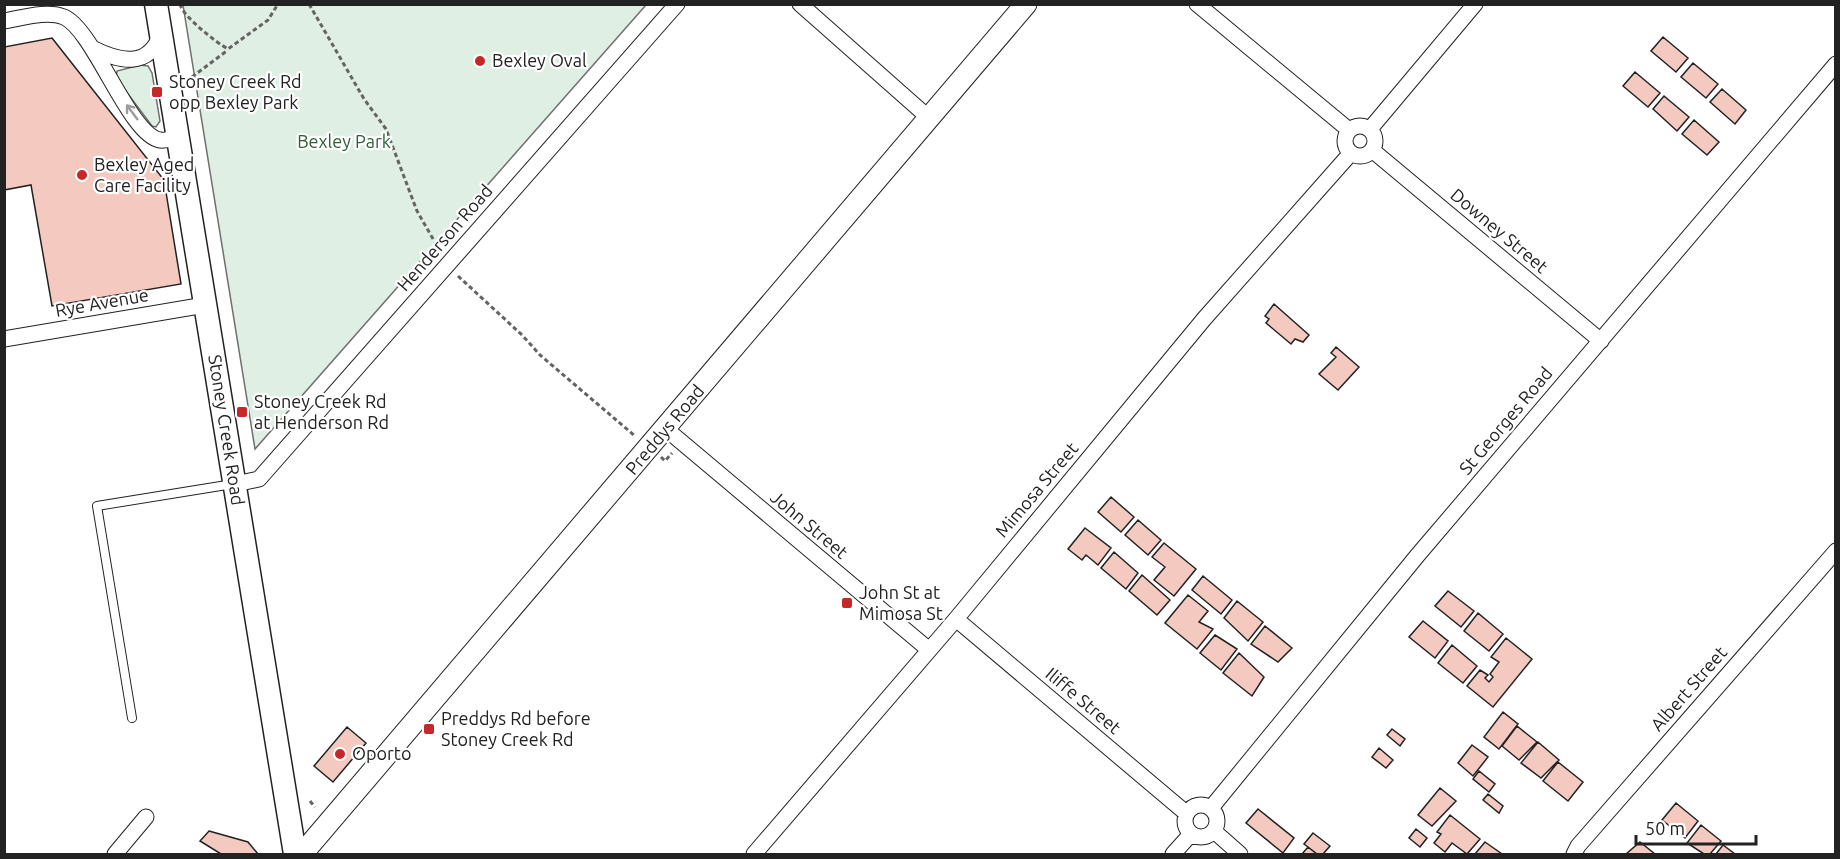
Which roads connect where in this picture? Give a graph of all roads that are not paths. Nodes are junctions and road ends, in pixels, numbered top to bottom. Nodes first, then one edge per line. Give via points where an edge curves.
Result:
1 (156, 4) edge
2 (677, 4) edge
3 (800, 4) edge
4 (1026, 4) edge
5 (1197, 4) edge
6 (1475, 4) edge
7 (4, 21) edge
8 (161, 33) junction
9 (92, 48) junction
10 (1836, 64) edge
11 (928, 118) junction
12 (1370, 129) junction
13 (1349, 130) junction
14 (178, 137) junction
15 (1372, 150) junction
16 (1351, 153) junction
17 (205, 305) junction
18 (4, 339) edge
19 (1601, 340) junction
20 (666, 429) junction
21 (235, 484) junction
22 (1836, 551) edge
23 (956, 619) junction
24 (928, 649) junction
25 (132, 718) dead end
26 (1211, 808) junction
27 (1186, 813) junction
28 (147, 817) dead end
29 (1214, 831) junction
30 (1191, 834) junction
31 (115, 855) edge
32 (295, 855) edge
33 (302, 855) edge
34 (754, 855) edge
35 (1173, 855) edge
36 (1240, 855) edge
37 (1574, 855) edge

1 - 8 main road, Stoney Creek Road
2 - 21 street, Henderson Road via 259,479
3 - 11 street
4 - 11 main road, Preddys Road
5 - 13 street
6 - 12 street
7 - 9 street via 62,16 75,25
8 - 9 street via 152,48 134,59 116,59
8 - 14 main road, Stoney Creek Road
14 -> 9 street via 160,140 150,136 113,86
10 - 19 street, St Georges Road
11 - 20 main road, Preddys Road
12 - 13 street via 1358,126
12 - 15 street via 1375,139
13 - 16 street via 1345,143
14 - 17 main road, Stoney Creek Road
15 - 16 street via 1362,156
15 - 19 street, Downey Street
16 - 23 street, Mimosa Street via 1204,319
17 - 18 street, Rye Avenue
17 - 21 main road, Stoney Creek Road
19 - 26 street, St Georges Road via 1417,556
20 - 24 street, John Street
20 - 33 main road, Preddys Road
21 - 25 lane via 97,507
21 - 32 main road, Stoney Creek Road
22 - 37 street, Albert Street
23 - 24 street, Mimosa Street
23 - 27 street, Iliffe Street
24 - 34 street, Mimosa Street
26 - 27 street via 1198,804
26 - 29 street via 1217,817
27 - 30 street via 1185,824
28 - 31 street
29 - 30 street via 1200,837
29 - 36 street
30 - 35 street

